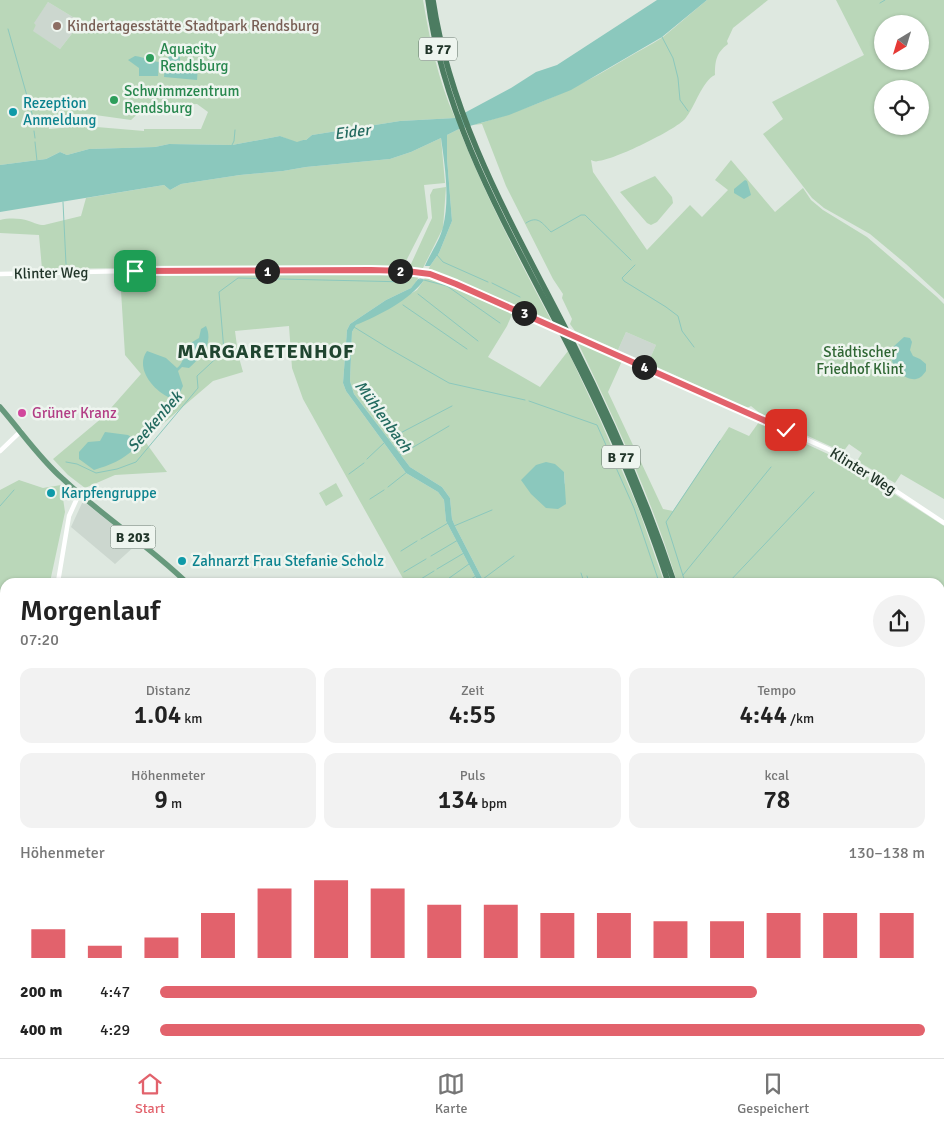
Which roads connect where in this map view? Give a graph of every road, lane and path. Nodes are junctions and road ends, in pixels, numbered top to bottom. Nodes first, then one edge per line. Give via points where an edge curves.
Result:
1 (428, 0) edge
2 (433, 0) edge
3 (455, 97) junction
4 (472, 142) junction
5 (0, 274) edge
6 (0, 407) edge
7 (21, 431) junction
8 (0, 451) edge
9 (79, 494) junction
10 (944, 523) edge
11 (59, 578) edge
12 (181, 578) edge
13 (667, 578) edge
14 (673, 578) edge

1 - 3 highway, B 77 via 442,66
2 - 3 highway, B 77
3 - 4 highway, B 77
4 - 13 highway, B 77 via 507,230 623,460
4 - 14 highway, B 77 via 614,425
5 - 10 street, Klinter Weg via 371,270 430,274 491,298 828,449
6 - 7 main road, B 203
7 - 8 street
7 - 9 main road, B 203 via 47,465
9 - 11 street via 69,516
9 - 12 main road, B 203

